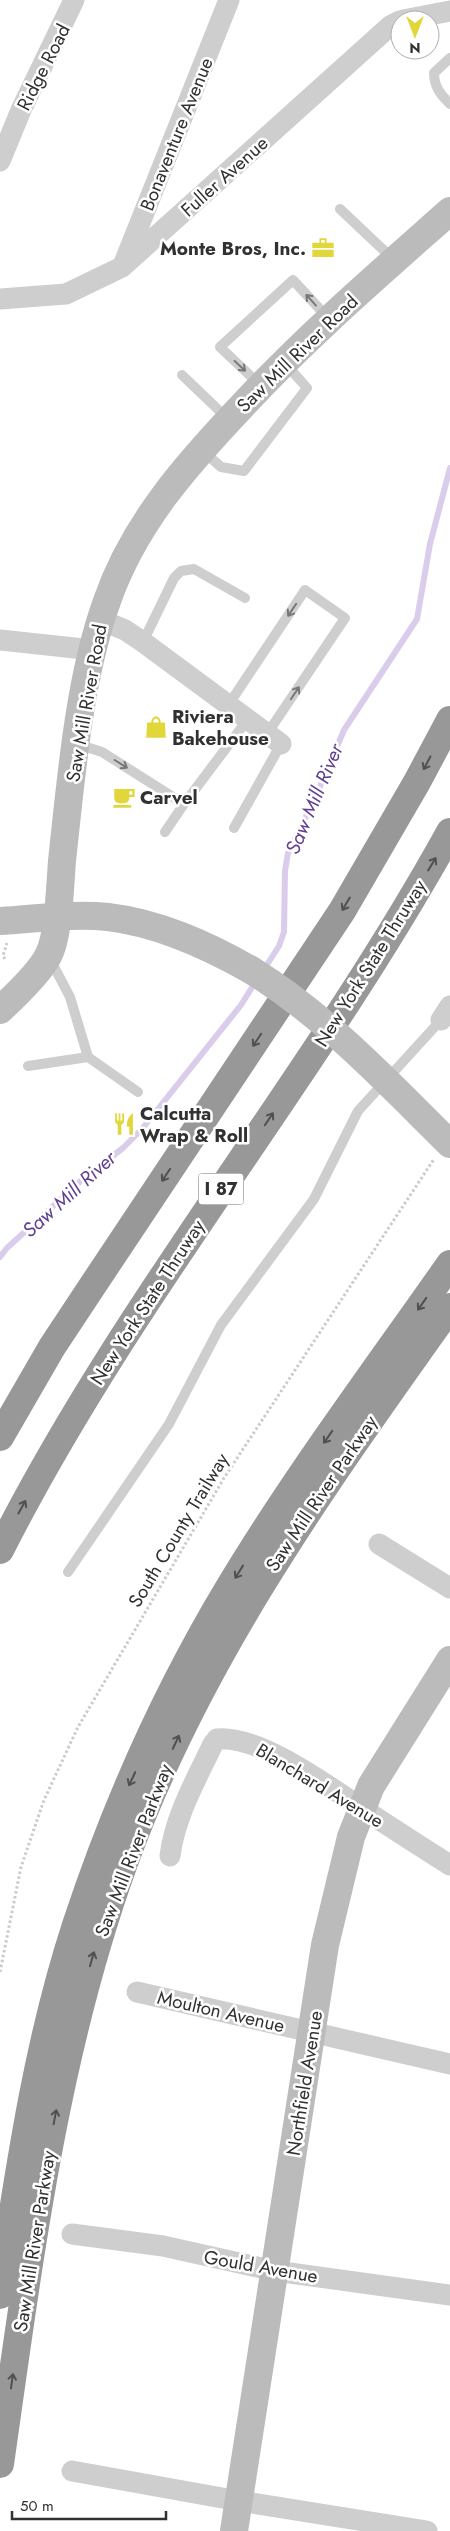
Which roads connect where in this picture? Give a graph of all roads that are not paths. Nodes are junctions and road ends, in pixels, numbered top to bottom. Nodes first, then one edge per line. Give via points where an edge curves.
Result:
1 (74, 0) edge
2 (229, 0) edge
3 (390, 26) edge
4 (450, 58) edge
5 (450, 104) edge
6 (0, 162) edge
7 (340, 209) dead end
8 (450, 211) edge
9 (394, 261) junction
10 (122, 268) junction
11 (0, 299) edge
12 (329, 319) junction
13 (284, 361) junction
14 (182, 374) dead end
15 (260, 385) junction
16 (228, 420) junction
17 (201, 449) junction
18 (245, 598) dead end
19 (101, 620) junction
20 (0, 640) edge
21 (143, 642) junction
22 (93, 650) junction
23 (229, 704) junction
24 (248, 719) junction
25 (450, 720) edge
26 (274, 739) junction
27 (77, 744) junction
28 (184, 804) junction
29 (234, 828) dead end
30 (165, 832) dead end
31 (450, 832) edge
32 (57, 918) junction
33 (3, 932) edge
34 (48, 956) junction
35 (2, 1001) edge
36 (446, 1013) edge
37 (88, 1056) junction
38 (28, 1066) dead end
39 (138, 1092) dead end
40 (445, 1148) edge
41 (450, 1264) edge
42 (450, 1307) edge
43 (450, 1340) edge
44 (0, 1437) edge
45 (337, 1468) junction
46 (379, 1544) dead end
47 (0, 1550) edge
48 (68, 1572) dead end
49 (450, 1588) edge
50 (450, 1660) edge
51 (361, 1808) junction
52 (170, 1856) dead end
53 (450, 1865) edge
54 (137, 1992) dead end
55 (311, 2032) junction
56 (450, 2064) edge
57 (72, 2234) dead end
58 (275, 2271) junction
59 (0, 2295) edge
60 (450, 2295) edge
61 (0, 2464) edge
62 (72, 2471) dead end
63 (239, 2501) junction
64 (234, 2531) edge
65 (426, 2531) edge

1 - 6 street, Ridge Road via 21,110
2 - 10 street, Bonaventure Avenue
3 - 10 street, Fuller Avenue
4 - 5 lane via 434,73 434,78 440,93
7 - 9 lane
8 - 9 main road, Saw Mill River Road
9 - 12 main road, Saw Mill River Road
10 - 11 street, Fuller Avenue via 66,294
12 - 13 main road, Saw Mill River Road
12 -> 15 lane via 293,280 220,347
13 - 15 main road, Saw Mill River Road
13 - 17 lane via 307,388 244,471 221,467
14 - 16 lane
15 - 16 main road, Saw Mill River Road
16 - 17 main road, Saw Mill River Road
17 - 19 main road, Saw Mill River Road via 132,544
18 - 21 lane via 194,569 181,571 174,578
19 - 21 street
19 - 22 main road, Saw Mill River Road
20 - 22 street
21 - 23 street
22 - 27 main road, Saw Mill River Road
23 - 24 street
26 -> 23 lane via 345,618 305,590
24 - 26 street
24 - 28 lane
25 -> 44 highway, I 87 via 418,782 342,911 52,1347
26 - 29 lane
27 -> 28 lane via 102,752
27 - 32 main road, Saw Mill River Road
28 - 30 lane
47 -> 31 highway, New York State Thruway / I 87 via 90,1388 358,984
32 - 33 main road
32 - 34 main road, Saw Mill River Road
32 - 40 main road, bridge via 100,917 139,924 199,943 251,970 329,1026
34 - 35 main road, Saw Mill River Road
34 - 37 lane via 70,997
36 - 48 lane via 358,1111 314,1199 221,1325 169,1424
37 - 38 lane
37 - 39 lane
41 -> 59 highway, Saw Mill River Parkway via 315,1456 238,1573 192,1654 127,1789 84,1901 55,1999 37,2079
42 - 45 highway, Saw Mill River Parkway
43 - 45 highway
61 -> 45 highway, Saw Mill River Parkway via 58,2100 80,2002 101,1930 128,1852 184,1724 255,1592
46 - 49 street
50 - 51 main road, Northfield Avenue via 371,1786
51 - 52 street, Blanchard Avenue via 326,1784 256,1746 217,1739 188,1796 172,1837
51 - 53 street, Blanchard Avenue
51 - 55 main road, Northfield Avenue via 325,1945
54 - 55 street, Moulton Avenue
55 - 56 street, Moulton Avenue
55 - 58 main road, Northfield Avenue
57 - 58 street, Gould Avenue via 162,2246
58 - 60 street, Gould Avenue
58 - 63 main road, Northfield Avenue
62 - 63 street
63 - 64 main road, Northfield Avenue
63 - 65 street

